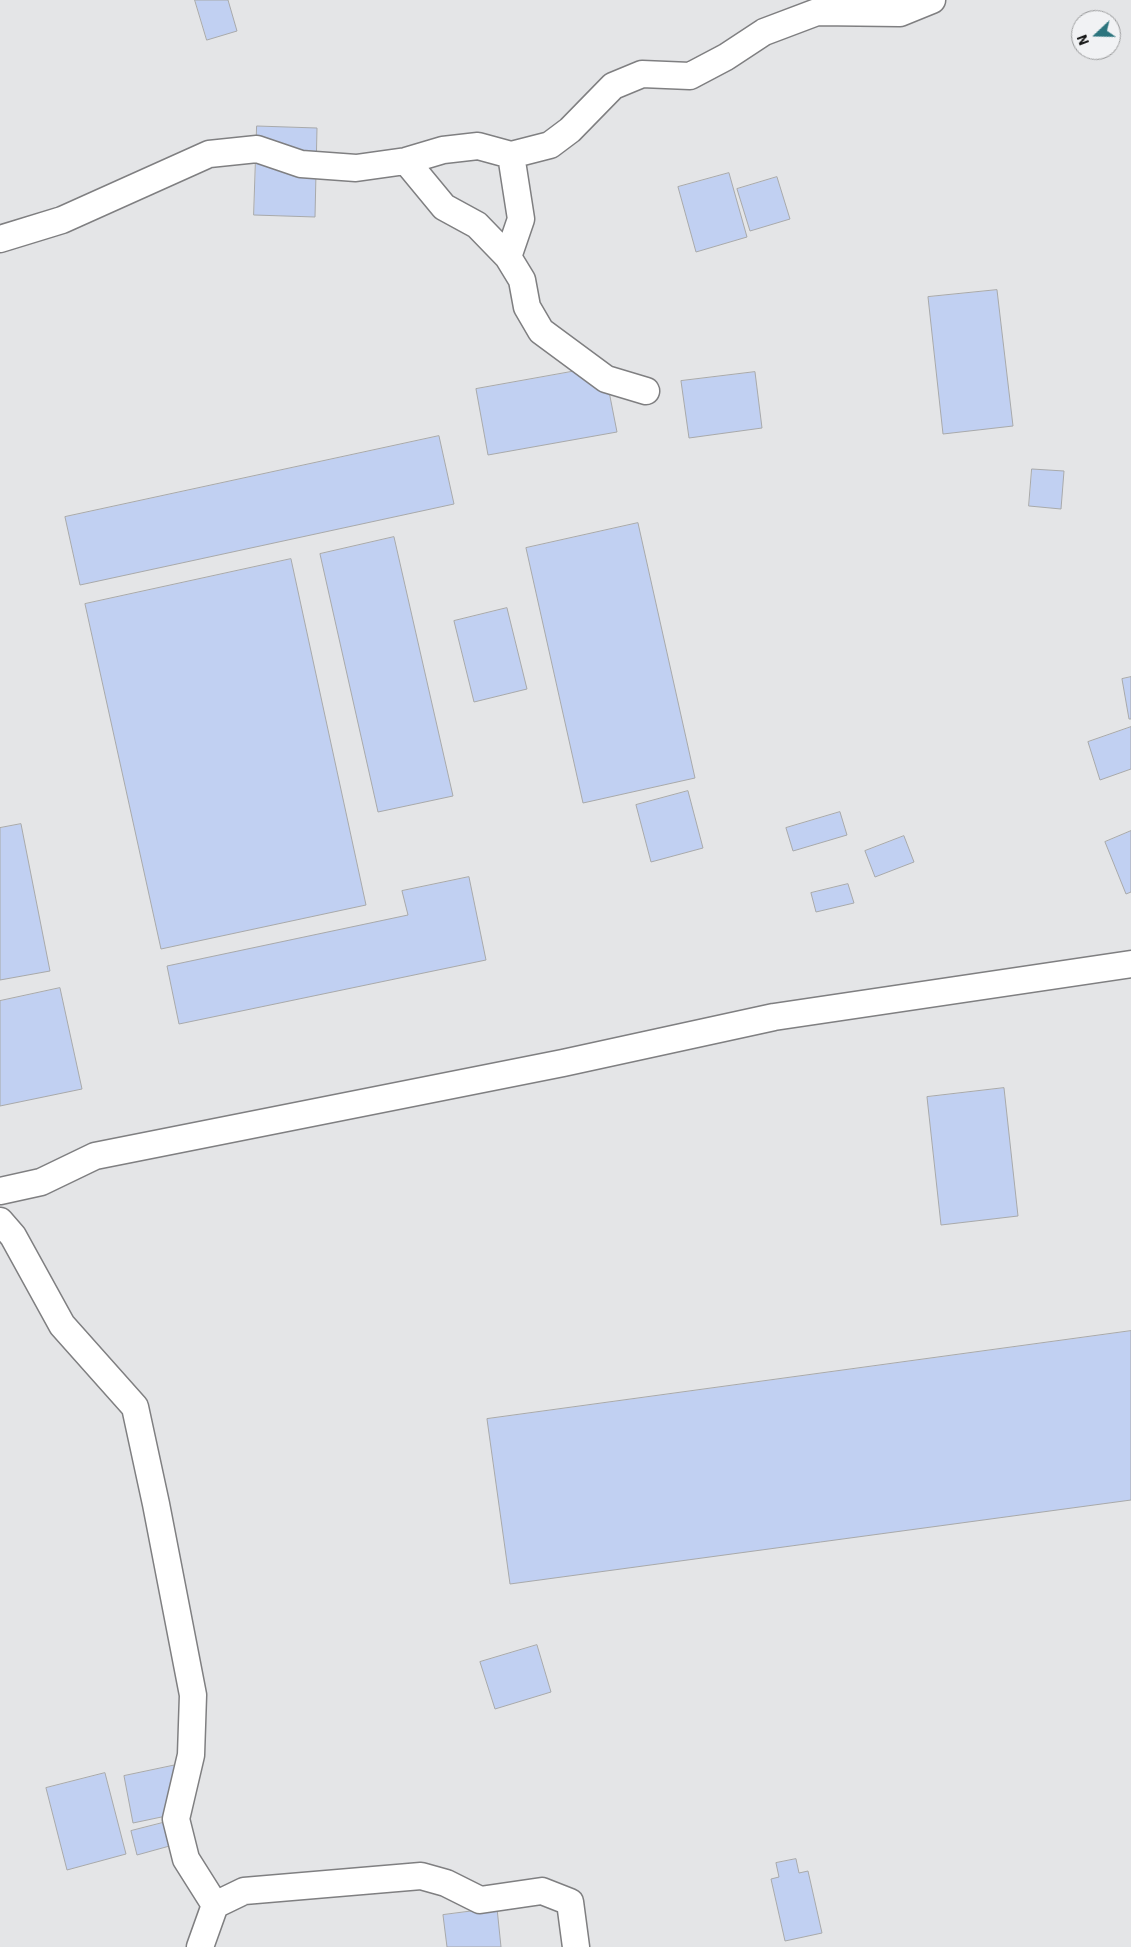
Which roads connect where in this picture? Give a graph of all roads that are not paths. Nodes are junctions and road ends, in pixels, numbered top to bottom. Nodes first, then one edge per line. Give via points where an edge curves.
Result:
1 (932, 0) edge
2 (511, 155) junction
3 (406, 161) junction
4 (0, 239) edge
5 (508, 257) junction
6 (646, 391) dead end
7 (1131, 964) edge
8 (0, 1192) edge
9 (0, 1221) edge
10 (215, 1905) junction
11 (200, 1947) edge
12 (576, 1947) edge

1 - 2 street via 900,13 816,12 764,32 690,76 642,74 613,86 570,130 550,145
2 - 3 street via 478,146 443,150
2 - 5 street via 521,219
3 - 4 street via 356,168 301,164 257,149 209,154 62,220
3 - 5 street via 444,207 477,226
5 - 6 street via 522,280 528,307 541,331 606,379
7 - 8 street via 774,1017 563,1064 95,1156 41,1182
9 - 10 street via 13,1236 62,1325 134,1408 193,1695 191,1754 176,1819 186,1859
10 - 11 street
10 - 12 street via 244,1891 421,1876 446,1883 480,1900 542,1891 570,1902

